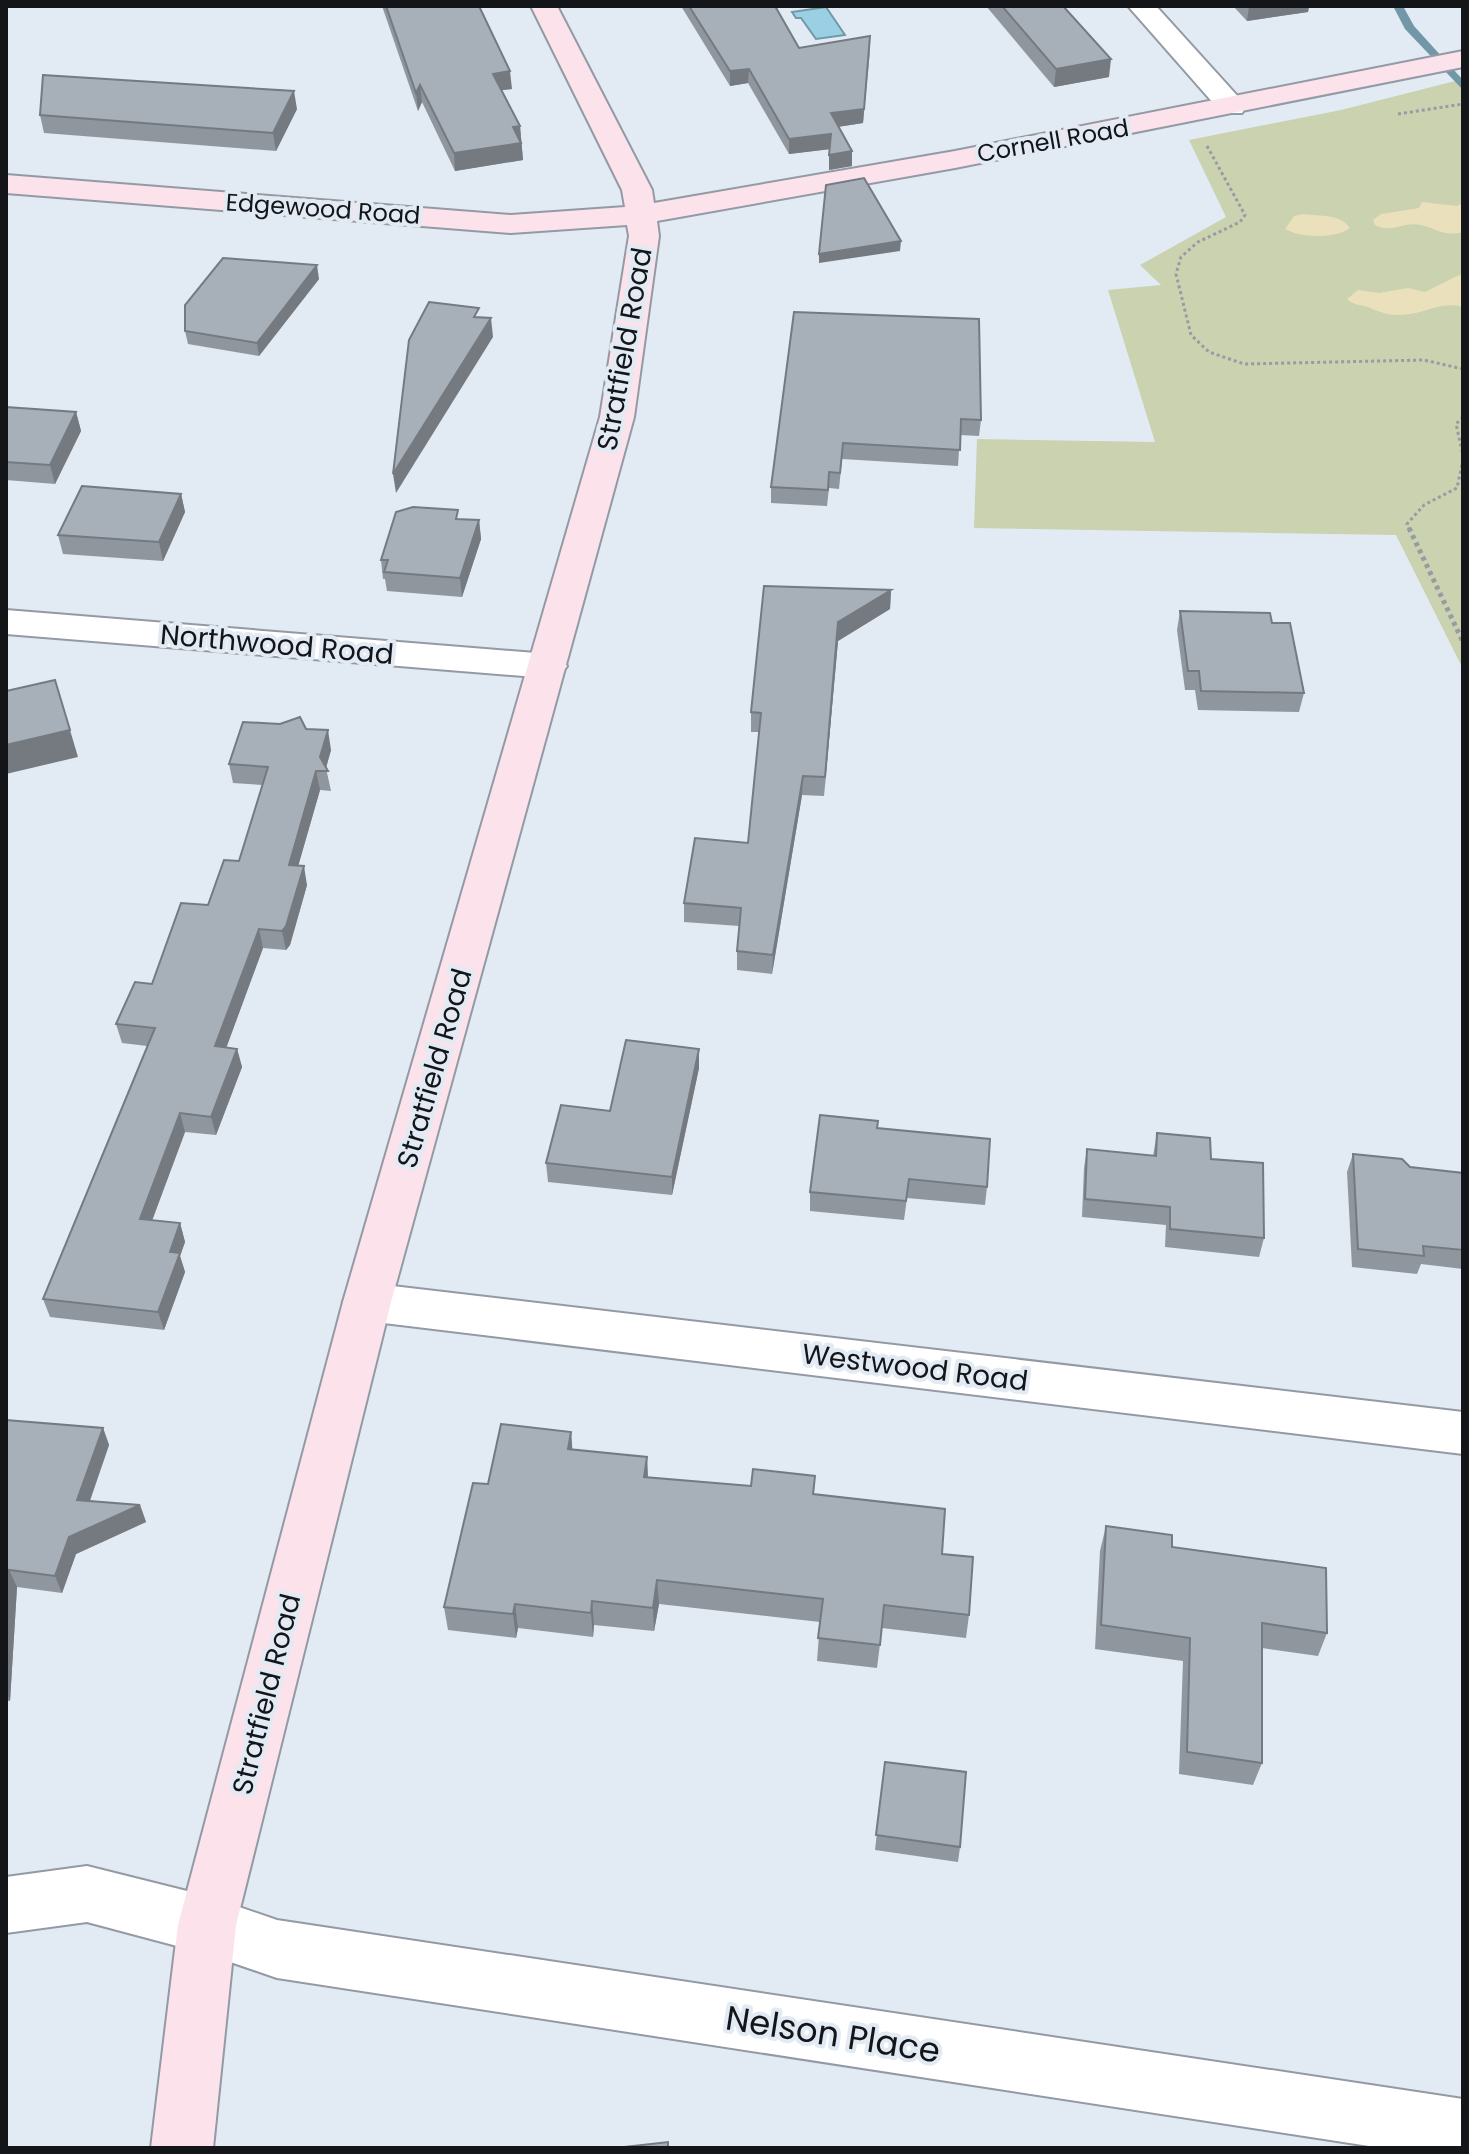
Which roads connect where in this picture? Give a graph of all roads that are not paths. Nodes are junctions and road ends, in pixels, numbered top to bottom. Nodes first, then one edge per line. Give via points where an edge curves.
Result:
1 (544, 6) edge
2 (1141, 6) edge
3 (1463, 59) edge
4 (1232, 107) junction
5 (6, 184) edge
6 (640, 213) junction
7 (6, 622) edge
8 (548, 666) junction
9 (367, 1302) junction
10 (1463, 1433) edge
11 (6, 1905) edge
12 (207, 1925) junction
13 (1463, 2130) edge
14 (182, 2148) edge

1 - 6 main road, Stratfield Road via 637,190
2 - 4 street
3 - 4 main road, Cornell Road
4 - 6 main road, Cornell Road
5 - 6 main road, Edgewood Road via 511,224
6 - 8 main road, Stratfield Road via 644,236 617,417
7 - 8 street, Northwood Road
8 - 9 main road, Stratfield Road
9 - 10 street, Westwood Road
9 - 12 main road, Stratfield Road
11 - 12 street, Nelson Place via 87,1894
12 - 13 street, Nelson Place via 277,1949
12 - 14 main road, Stratfield Road

